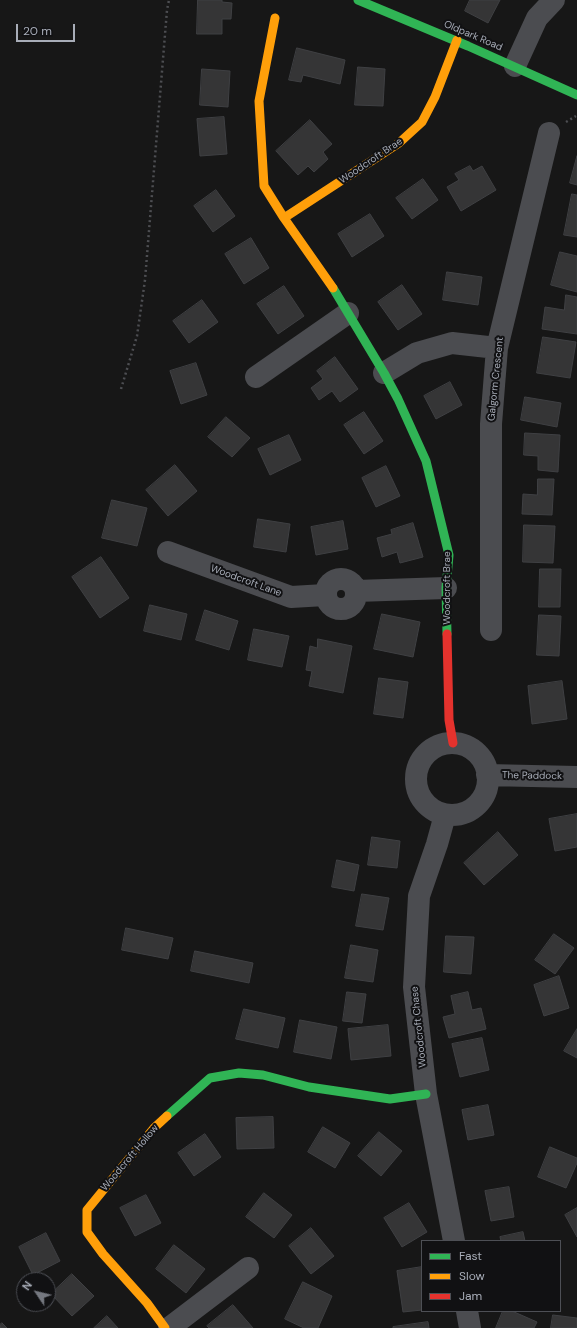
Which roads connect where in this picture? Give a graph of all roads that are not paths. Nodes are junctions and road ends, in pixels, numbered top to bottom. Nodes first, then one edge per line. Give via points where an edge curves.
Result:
1 (358, 0) edge
2 (554, 0) edge
3 (275, 18) dead end
4 (457, 40) junction
5 (515, 66) junction
6 (577, 95) edge
7 (549, 133) dead end
8 (284, 218) junction
9 (348, 312) junction
10 (497, 348) junction
11 (384, 373) junction
12 (256, 376) dead end
13 (168, 552) dead end
14 (446, 588) junction
15 (491, 630) dead end
16 (453, 743) junction
17 (487, 775) junction
18 (577, 777) edge
19 (445, 815) junction
20 (426, 1094) junction
21 (454, 1240) edge
22 (248, 1268) dead end
23 (467, 1312) edge
24 (165, 1328) edge
25 (169, 1328) edge
26 (470, 1328) edge

1 - 4 street, Oldpark Road
2 - 5 street via 537,18
3 - 8 street, Woodcroft Brae via 259,101 264,186
4 - 5 street, Oldpark Road
4 - 8 street, Woodcroft Brae via 435,97 422,122 399,143
5 - 6 street, Oldpark Road
7 - 10 street, Galgorm Crescent
8 - 9 street, Woodcroft Brae
9 - 11 street, Woodcroft Brae
9 - 12 street
10 - 11 street via 452,343 417,353
10 - 15 street, Galgorm Crescent via 491,424
11 - 14 street, Woodcroft Brae via 426,461 449,555
13 - 14 street, Woodcroft Lane via 291,597 325,595 332,581 342,578 351,582 356,591
14 - 16 street, Woodcroft Brae via 449,720
16 - 17 street via 463,745 480,756
16 - 19 street via 441,745 430,751 422,759 417,770 416,782 425,803 434,811
17 - 18 street, The Paddock
17 - 19 street via 487,786 476,806 467,812
19 - 20 street, Woodcroft Chase via 419,896 414,987
20 - 21 street, Woodcroft Chase
20 - 24 street, Woodcroft Hollow via 390,1100 309,1087 262,1074 239,1073 210,1078 154,1128 87,1210 87,1232
22 - 25 street
23 - 26 street

